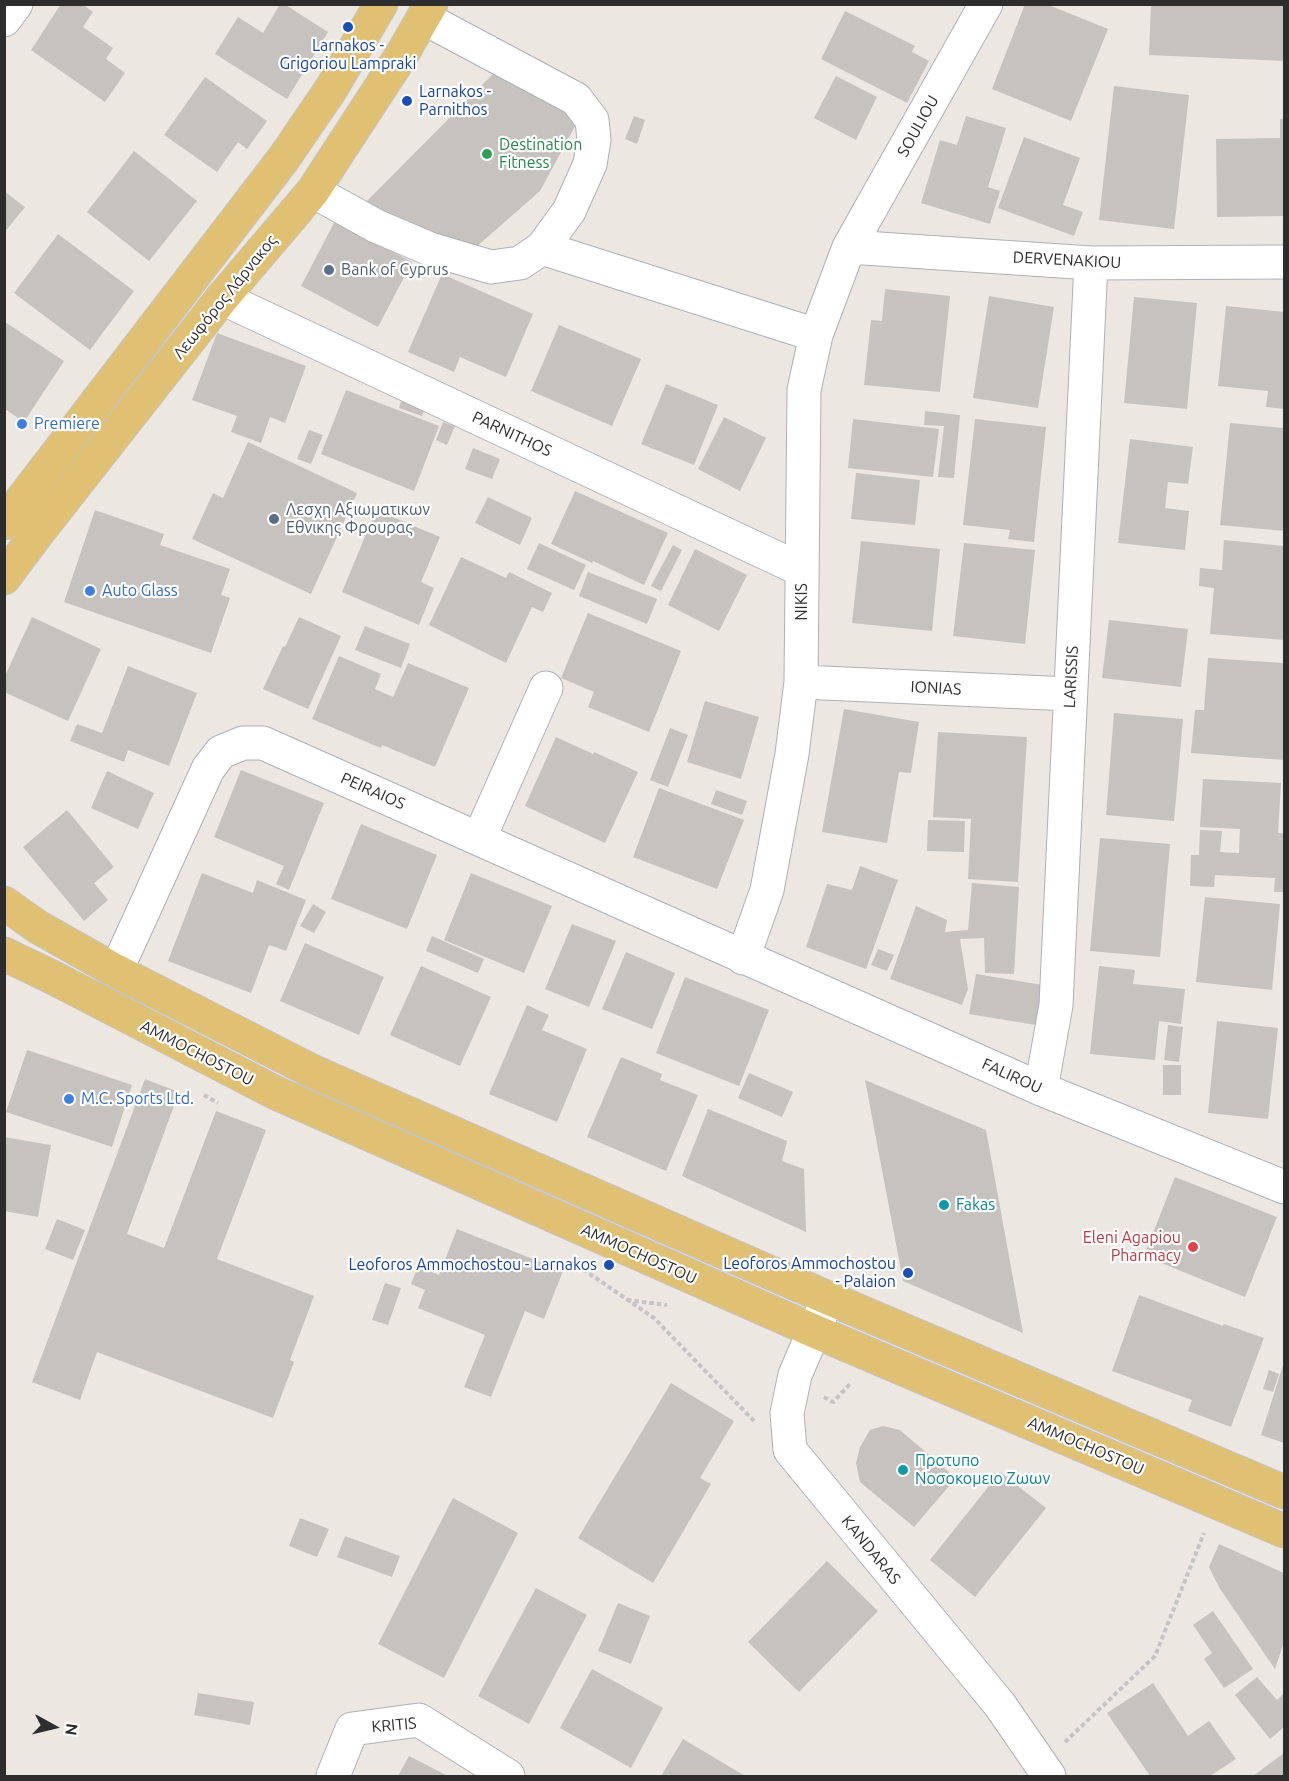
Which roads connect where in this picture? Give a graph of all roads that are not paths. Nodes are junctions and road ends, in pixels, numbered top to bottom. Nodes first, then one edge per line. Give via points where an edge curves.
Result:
1 (16, 4) edge
2 (381, 4) edge
3 (986, 4) edge
4 (427, 11) edge
5 (4, 20) edge
6 (313, 191) junction
7 (849, 247) junction
8 (542, 248) junction
9 (1284, 262) edge
10 (1091, 263) junction
11 (222, 298) junction
12 (816, 335) junction
13 (4, 523) edge
14 (802, 570) junction
15 (4, 578) edge
16 (801, 682) junction
17 (546, 688) dead end
18 (1070, 694) junction
19 (479, 839) junction
20 (4, 903) edge
21 (4, 954) edge
22 (743, 958) junction
23 (116, 971) junction
24 (1041, 1089) junction
25 (1284, 1187) edge
26 (828, 1299) junction
27 (814, 1331) junction
28 (1284, 1492) edge
29 (1284, 1531) edge
30 (1045, 1771) edge
31 (333, 1776) edge
32 (508, 1776) edge

1 - 5 street
2 - 13 main road via 284,158
3 - 7 street, SOULIOU
4 - 6 main road, Λεωφόρος Λάρνακος
4 - 8 street via 576,99 592,120 590,164 569,211
6 - 8 street via 376,226 430,249 491,267 520,263
6 - 11 main road, Λεωφόρος Λάρνακος
7 - 10 street, DERVENAKIOU
7 - 12 street, NIKIS
8 - 12 street
9 - 10 street, DERVENAKIOU
10 - 18 street, LARISSIS
11 - 14 street, PARNITHOS
11 - 15 main road, Λεωφόρος Λάρνακος
12 - 14 street, NIKIS via 804,390
14 - 16 street, NIKIS
16 - 18 street, IONIAS
16 - 22 street, NIKIS via 775,852 767,890
17 - 19 street
18 - 24 street, LARISSIS via 1056,1005
19 - 22 street, PEIRAIOS
19 - 23 street, PEIRAIOS via 288,753 263,743 243,743 221,752 208,769
20 - 23 main road
21 - 27 main road, AMMOCHOSTOU via 276,1093
22 - 24 street, FALIROU
23 - 26 main road via 312,1071
24 - 25 street, FALIROU
26 - 27 street
26 - 28 main road
27 - 29 main road, AMMOCHOSTOU
27 - 30 street, KANDARAS via 795,1376 787,1413 790,1450 1000,1705
31 - 32 street, KRITIS via 352,1729 419,1720

